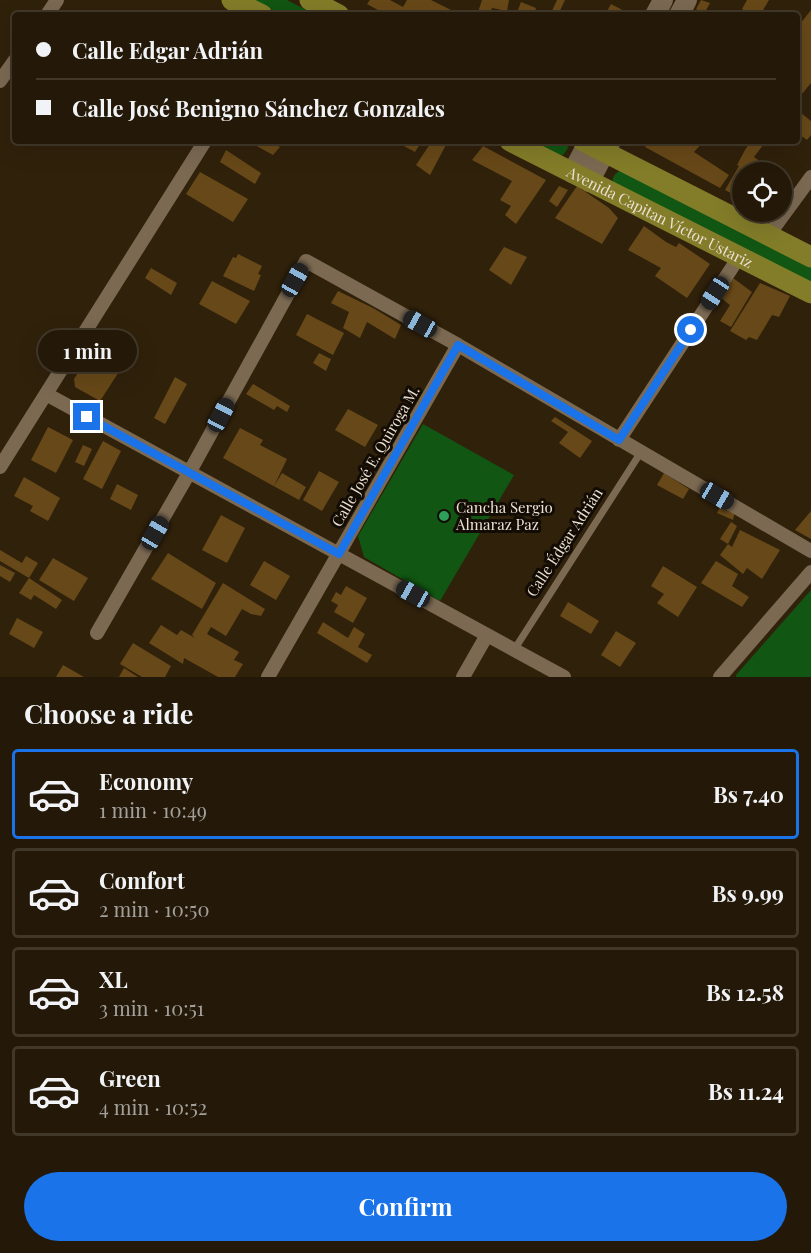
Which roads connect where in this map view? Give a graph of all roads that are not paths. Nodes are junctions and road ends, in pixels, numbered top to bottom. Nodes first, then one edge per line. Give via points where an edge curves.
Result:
1 (232, 0) edge
2 (310, 0) edge
3 (256, 12) edge
4 (333, 12) edge
5 (12, 64) edge
6 (0, 81) edge
7 (203, 144) edge
8 (516, 144) edge
9 (595, 144) edge
10 (581, 177) junction
11 (811, 177) edge
12 (768, 236) junction
13 (739, 256) junction
14 (811, 257) edge
15 (811, 293) edge
16 (458, 345) junction
17 (46, 394) junction
18 (619, 440) junction
19 (641, 452) junction
20 (0, 467) edge
21 (189, 473) junction
22 (811, 551) edge
23 (339, 554) junction
24 (811, 572) edge
25 (97, 633) dead end
26 (487, 635) junction
27 (514, 650) junction
28 (268, 677) edge
29 (464, 677) edge
30 (564, 677) edge
31 (720, 677) edge

1 - 3 main road
2 - 4 main road
5 - 6 street
7 - 17 street
8 - 10 main road, Avenida Capitan Víctor Ustariz
9 - 10 street
9 - 12 main road
10 - 13 main road, Avenida Capitan Víctor Ustariz
11 - 12 street
12 - 14 main road
13 - 15 main road, Avenida Capitan Víctor Ustariz
13 - 18 street
16 - 18 street
16 - 21 street via 306,261
16 - 23 street, Calle José E. Quiroga M.
17 - 20 street
17 - 21 street
18 - 19 street
19 - 22 street
19 - 27 lane, Calle Édgar Adrián
21 - 23 street
21 - 25 street
23 - 26 street
23 - 28 street, Calle José E. Quiroga M.
24 - 31 street
26 - 27 street
26 - 29 street
27 - 30 street

